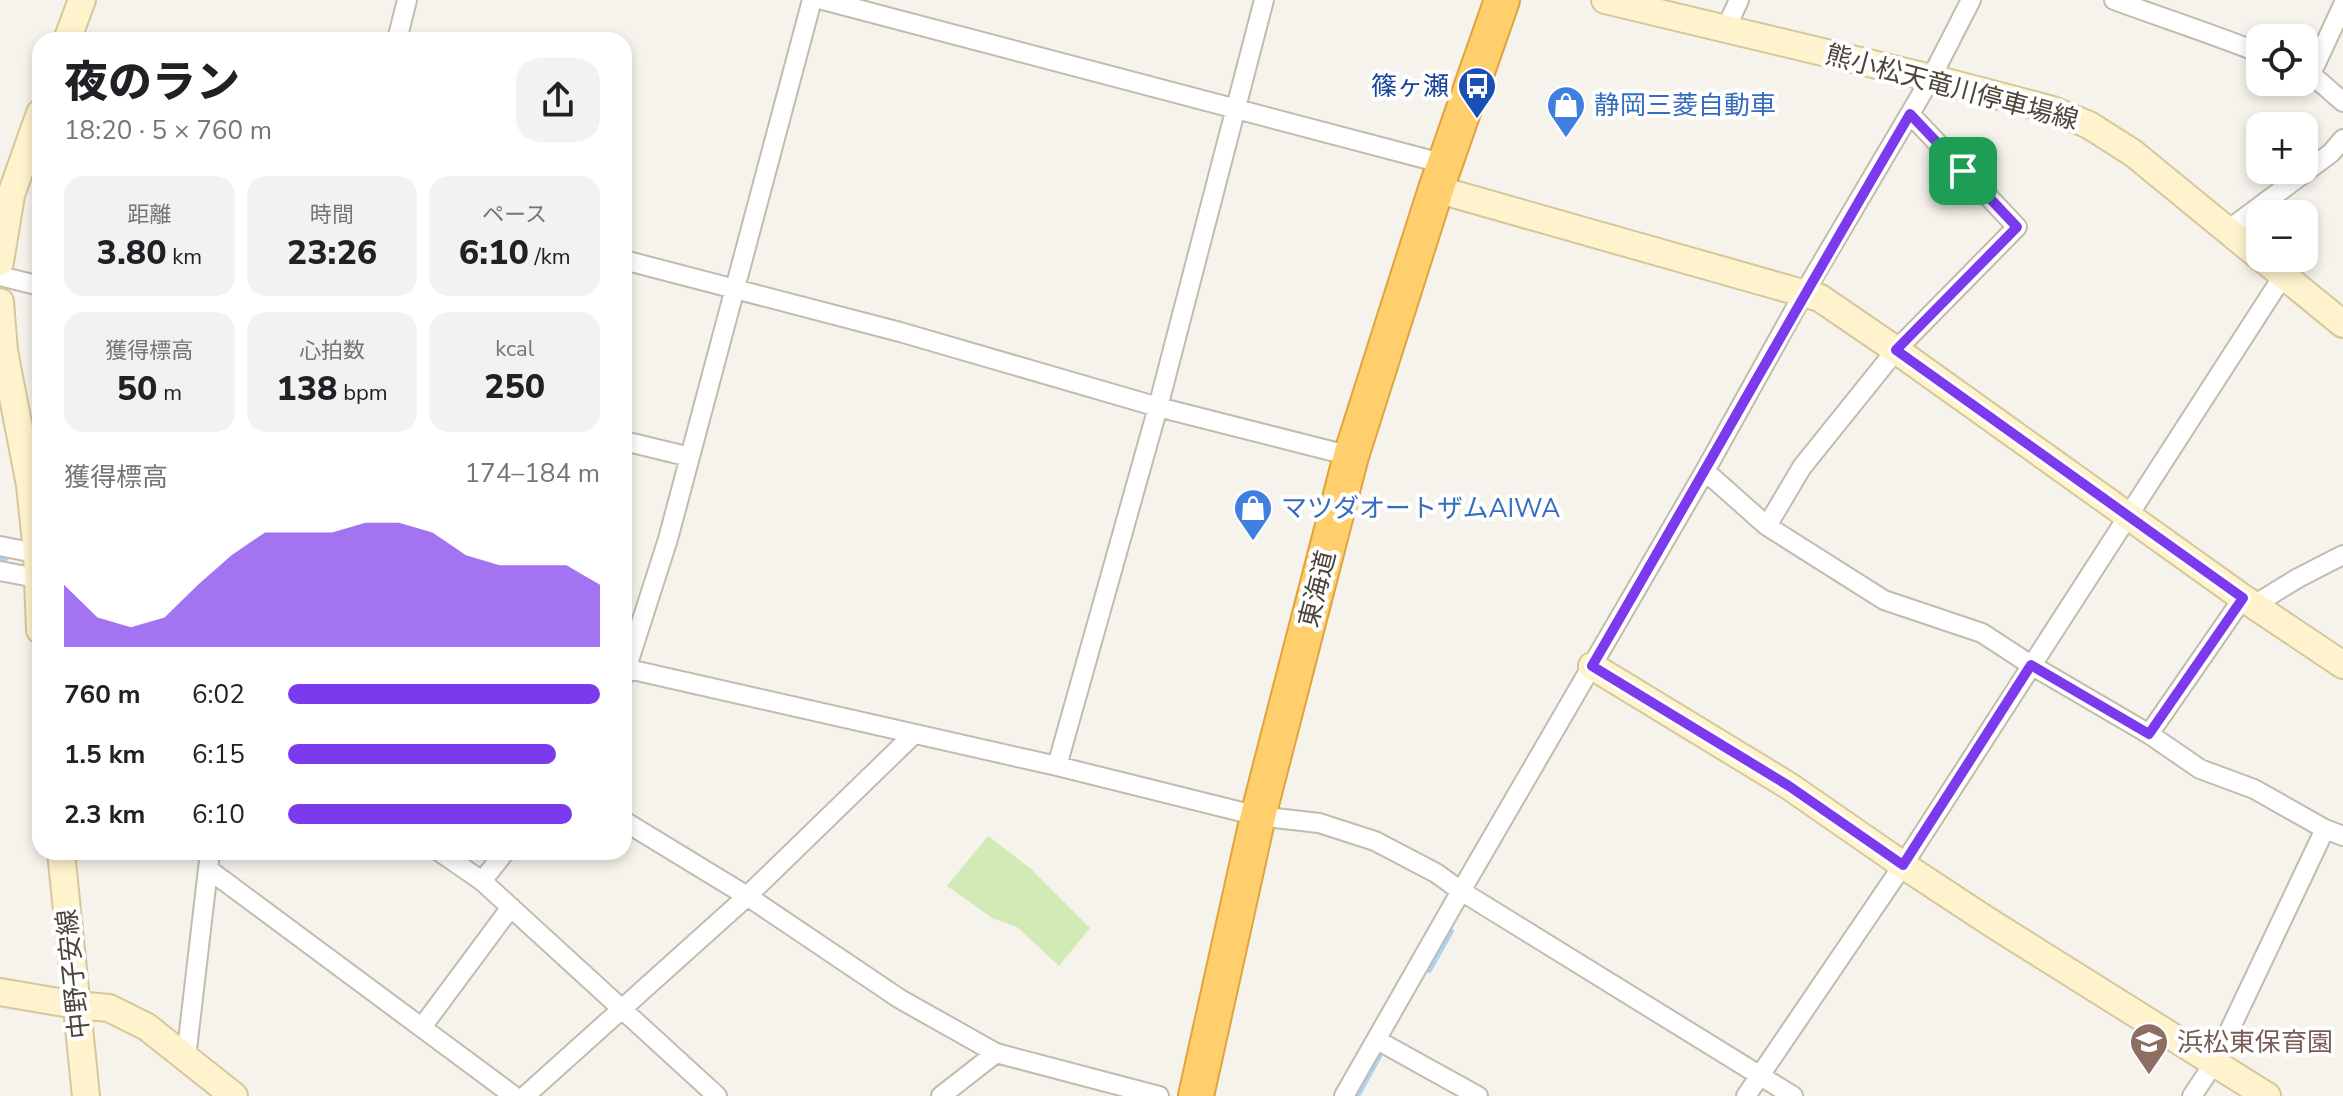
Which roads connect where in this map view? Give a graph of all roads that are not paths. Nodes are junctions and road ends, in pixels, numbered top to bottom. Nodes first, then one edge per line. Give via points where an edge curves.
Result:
1 (82, 0) edge
2 (407, 0) edge
3 (812, 0) edge
4 (823, 0) edge
5 (1264, 0) edge
6 (1502, 0) edge
7 (1605, 0) edge
8 (1739, 0) edge
9 (1971, 0) edge
10 (2114, 0) edge
11 (2343, 5) edge
12 (1726, 28) junction
13 (70, 32) edge
14 (399, 32) edge
15 (2246, 47) edge
16 (2318, 54) edge
17 (1931, 78) junction
18 (2318, 81) edge
19 (2343, 102) edge
20 (1237, 110) junction
21 (1910, 114) junction
22 (32, 132) edge
23 (2343, 139) edge
24 (1440, 177) junction
25 (6, 193) edge
26 (2228, 230) junction
27 (2246, 245) edge
28 (0, 262) edge
29 (632, 262) edge
30 (2278, 272) edge
31 (0, 276) edge
32 (2283, 276) junction
33 (32, 284) edge
34 (735, 288) junction
35 (1804, 293) junction
36 (0, 302) edge
37 (2343, 324) edge
38 (1896, 350) junction
39 (1158, 407) junction
40 (632, 443) edge
41 (1351, 456) junction
42 (690, 457) junction
43 (1705, 471) junction
44 (32, 504) edge
45 (2126, 517) junction
46 (1767, 526) junction
47 (0, 546) edge
48 (2343, 555) edge
49 (32, 559) edge
50 (32, 563) edge
51 (0, 571) edge
52 (2248, 602) junction
53 (632, 650) edge
54 (2031, 665) junction
55 (2343, 665) edge
56 (1592, 666) junction
57 (632, 673) edge
58 (2149, 734) junction
59 (913, 735) junction
60 (1057, 766) junction
61 (1258, 816) junction
62 (632, 826) edge
63 (2325, 829) junction
64 (2343, 836) edge
65 (62, 860) edge
66 (209, 860) edge
67 (452, 860) edge
68 (499, 860) edge
69 (1903, 865) junction
70 (482, 881) junction
71 (1461, 891) junction
72 (747, 896) junction
73 (511, 907) junction
74 (0, 992) edge
75 (76, 1005) junction
76 (623, 1009) junction
77 (422, 1027) junction
78 (1377, 1040) junction
79 (996, 1053) junction
80 (186, 1058) junction
81 (2214, 1063) junction
82 (1759, 1076) junction
83 (86, 1096) edge
84 (234, 1096) edge
85 (514, 1096) edge
86 (525, 1096) edge
87 (717, 1096) edge
88 (941, 1096) edge
89 (1159, 1096) edge
90 (1196, 1096) edge
91 (1344, 1096) edge
92 (1478, 1096) edge
93 (1746, 1096) edge
94 (1793, 1096) edge
95 (2192, 1096) edge
96 (2267, 1096) edge

1 - 13 street
2 - 14 street
3 - 34 street
4 - 20 street
5 - 20 street
6 - 24 highway, 東海道
7 - 12 street, 熊小松天竜川停車場線
8 - 12 street
9 - 17 street
10 - 15 street
11 - 16 street
12 - 17 street, 熊小松天竜川停車場線
17 - 21 street
17 - 26 street, 熊小松天竜川停車場線 via 2053,110 2089,125 2133,153
18 - 19 street
20 - 24 street
20 - 39 street
21 - 35 street
21 - 38 street via 2017,227
22 - 25 street
23 - 26 street
24 - 35 street
24 - 41 highway, 東海道
25 - 28 street
26 - 27 street, 熊小松天竜川停車場線
29 - 34 street
30 - 32 street, 熊小松天竜川停車場線
31 - 33 street
32 - 37 street, 熊小松天竜川停車場線
32 - 45 street
34 - 39 street
34 - 42 street
35 - 38 street via 1820,298
35 - 43 street
36 - 44 street
38 - 45 street
38 - 46 street via 1802,467
39 - 41 street
39 - 60 street
40 - 42 street
41 - 61 highway, 東海道
42 - 53 street
43 - 46 street
43 - 56 street
45 - 52 street
45 - 54 street
46 - 54 street via 1884,600 1982,633
47 - 49 street
48 - 52 street
50 - 51 street
52 - 55 street
52 - 58 street
54 - 58 street
54 - 69 street
56 - 69 street via 1789,786
56 - 71 street
57 - 59 street
58 - 63 street via 2200,769 2254,789
59 - 60 street
59 - 72 street
60 - 61 street
61 - 71 street via 1319,823 1375,841
61 - 90 highway, 東海道
62 - 72 street
63 - 64 street
63 - 81 street
65 - 75 street, 中野子安線
66 - 77 street
66 - 80 street
67 - 70 street
68 - 70 street
69 - 81 street
69 - 82 street
70 - 73 street
71 - 78 street
71 - 82 street
72 - 76 street
72 - 79 street via 900,999
73 - 76 street
73 - 77 street
74 - 75 street
75 - 80 street via 109,1008 147,1027
75 - 83 street, 中野子安線
76 - 86 street
76 - 87 street
77 - 85 street
78 - 91 street
78 - 92 street
79 - 88 street
79 - 89 street
80 - 84 street
81 - 95 street
81 - 96 street
82 - 93 street
82 - 94 street

